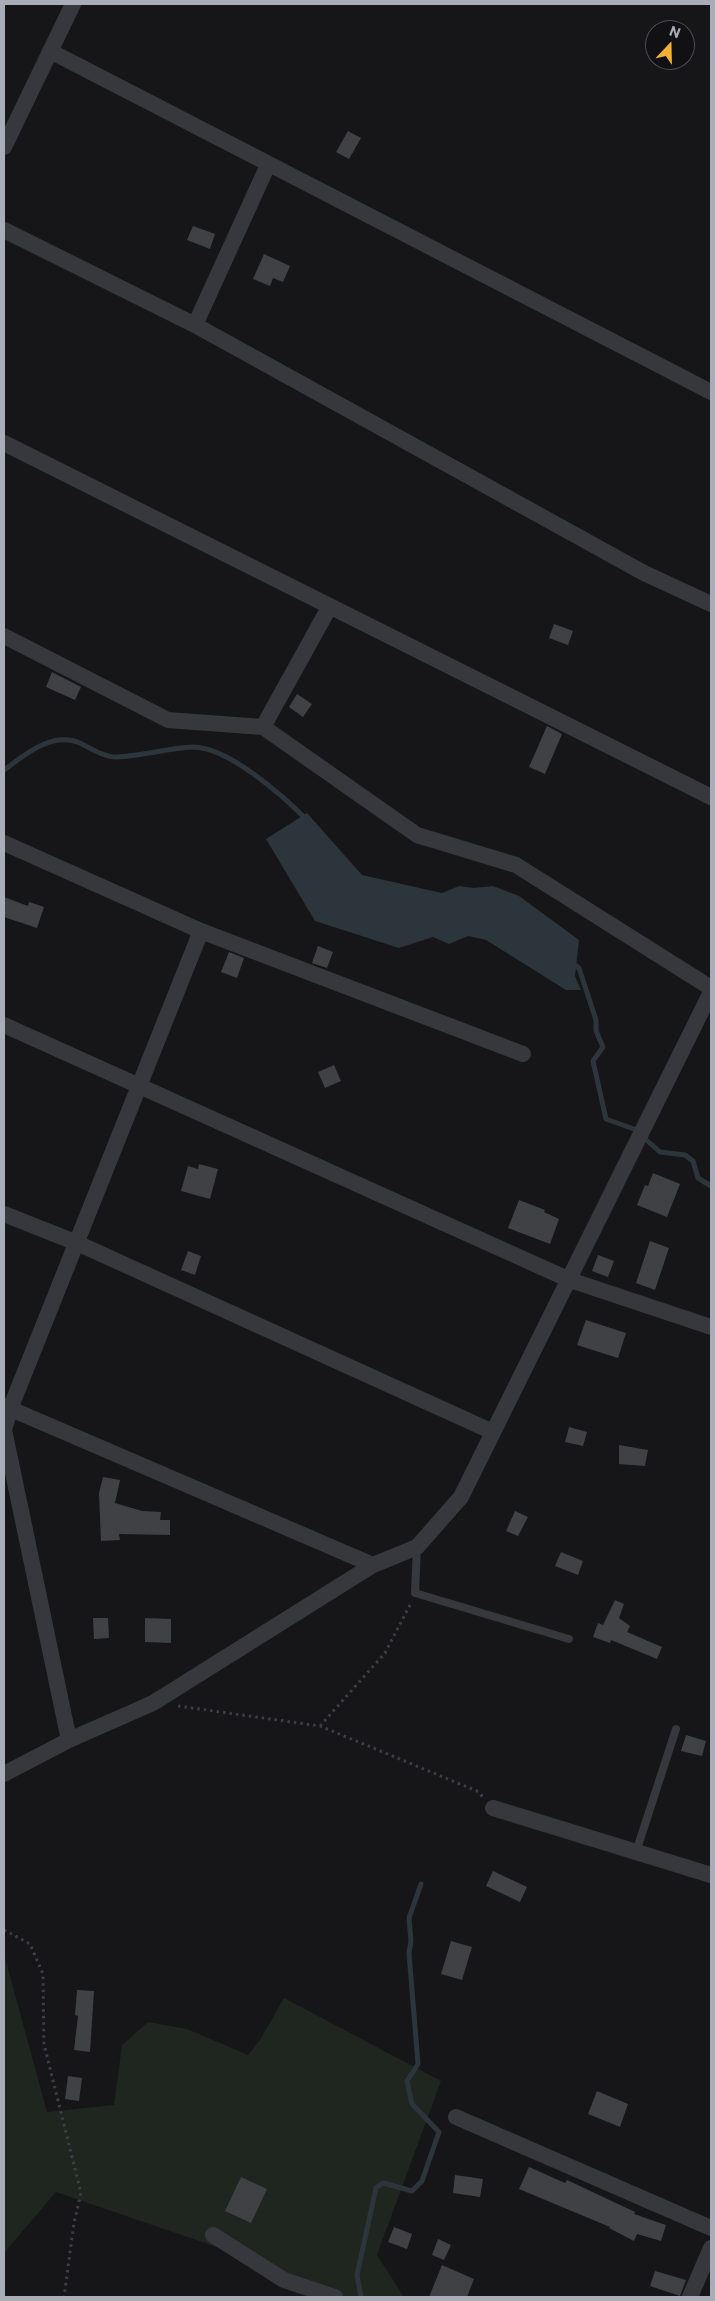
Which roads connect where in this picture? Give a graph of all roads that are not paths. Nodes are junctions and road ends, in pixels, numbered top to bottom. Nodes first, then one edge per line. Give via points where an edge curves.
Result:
1 (73, 4) edge
2 (50, 51) junction
3 (4, 147) edge
4 (268, 165) junction
5 (4, 230) edge
6 (195, 325) junction
7 (711, 390) edge
8 (4, 442) edge
9 (711, 604) edge
10 (330, 606) junction
11 (4, 636) edge
12 (263, 726) junction
13 (711, 797) edge
14 (4, 843) edge
15 (201, 931) junction
16 (711, 990) edge
17 (4, 1025) edge
18 (523, 1054) dead end
19 (139, 1087) junction
20 (4, 1214) edge
21 (76, 1243) junction
22 (570, 1280) junction
23 (711, 1327) edge
24 (7, 1407) edge
25 (493, 1432) junction
26 (10, 1486) edge
27 (417, 1546) junction
28 (373, 1565) junction
29 (569, 1639) dead end
30 (676, 1729) dead end
31 (69, 1740) junction
32 (4, 1774) edge
33 (493, 1808) road end
34 (636, 1852) junction
35 (711, 1875) edge
36 (456, 2117) dead end
37 (711, 2228) edge
38 (213, 2235) dead end
39 (711, 2248) edge
40 (335, 2297) edge
41 (690, 2297) edge

1 - 2 street
2 - 3 street
2 - 4 street
4 - 6 street
4 - 7 street
5 - 6 street
6 - 9 street via 644,573
8 - 10 street
10 - 12 street
10 - 13 street
11 - 12 street via 168,720
12 - 16 street via 417,835 516,865
14 - 15 street
15 - 18 street
15 - 19 street
16 - 22 street
17 - 19 street
19 - 21 street
19 - 22 street
20 - 21 street
21 - 24 street
21 - 25 street
22 - 23 street
22 - 25 street
24 - 26 street via 4,1430
24 - 28 street
25 - 27 street via 461,1497
26 - 31 street
27 - 28 street
27 - 29 lane via 415,1593
28 - 31 street via 153,1703
30 - 34 lane
31 - 32 street
33 - 34 street
34 - 35 street
36 - 37 street
38 - 40 street via 284,2280
39 - 41 street

